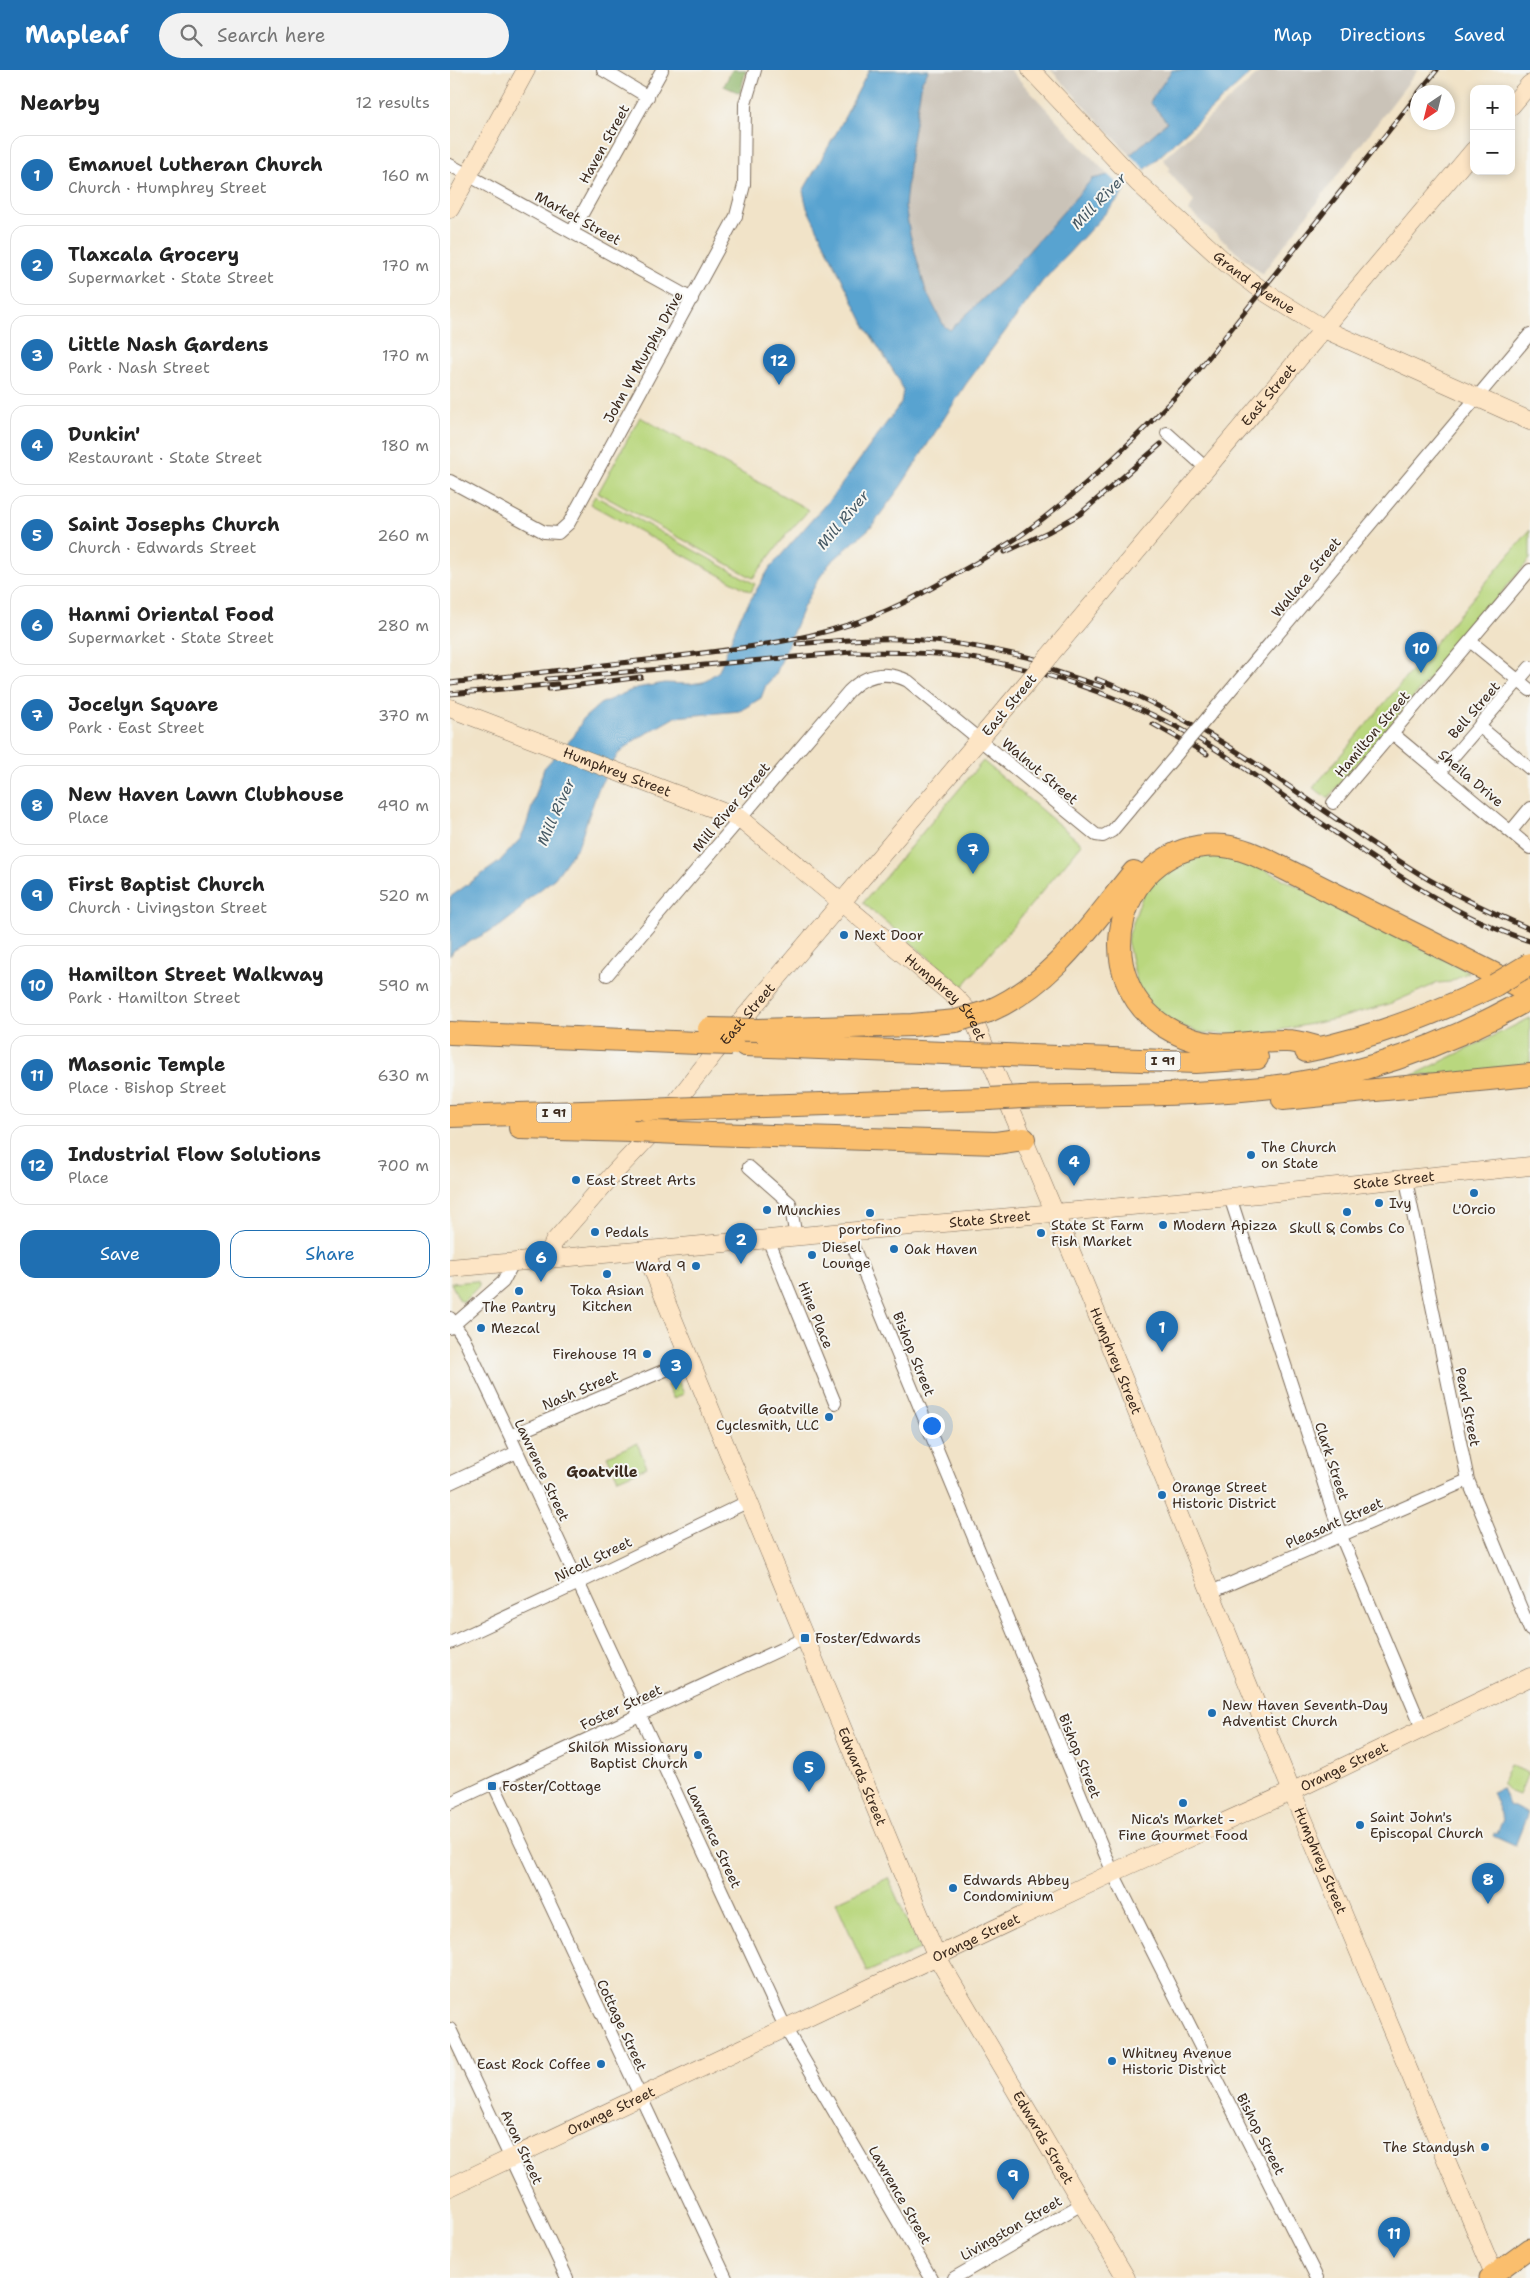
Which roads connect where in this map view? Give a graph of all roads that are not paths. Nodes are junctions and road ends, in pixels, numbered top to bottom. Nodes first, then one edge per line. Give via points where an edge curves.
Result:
1 (526, 70) edge
2 (603, 70) edge
3 (662, 70) edge
4 (755, 70) edge
5 (1031, 70) edge
6 (1530, 84) edge
7 (648, 97) junction
8 (1515, 101) edge
9 (1470, 155) edge
10 (450, 165) edge
11 (469, 175) junction
12 (450, 209) edge
13 (572, 232) junction
14 (692, 299) junction
15 (1324, 329) junction
16 (1530, 334) edge
17 (1476, 398) junction
18 (1530, 421) edge
19 (1167, 434) dead end
20 (1207, 469) junction
21 (450, 481) edge
22 (1530, 570) edge
23 (1470, 641) junction
24 (1530, 667) edge
25 (887, 674) joint
26 (1518, 681) junction
27 (1530, 690) edge
28 (450, 708) edge
29 (1479, 726) junction
30 (1392, 733) junction
31 (979, 740) junction
32 (1530, 769) edge
33 (1440, 772) junction
34 (1333, 803) dead end
35 (1530, 808) edge
36 (741, 819) junction
37 (1511, 831) junction
38 (1103, 836) joint
39 (1530, 848) edge
40 (842, 902) junction
41 (607, 975) dead end
42 (1529, 984) edge
43 (450, 1018) edge
44 (450, 1033) edge
45 (536, 1036) junction
46 (752, 1037) junction
47 (1320, 1048) junction
48 (1530, 1075) edge
49 (1235, 1090) junction
50 (456, 1116) edge
51 (1024, 1138) junction
52 (1530, 1166) edge
53 (749, 1167) dead end
54 (1406, 1180) junction
55 (1230, 1197) junction
56 (1055, 1213) junction
57 (847, 1232) junction
58 (796, 1236) junction
59 (768, 1239) junction
60 (647, 1250) junction
61 (546, 1260) junction
62 (513, 1263) junction
63 (450, 1268) edge
64 (451, 1323) edge
65 (689, 1360) junction
66 (835, 1402) dead end
67 (510, 1436) junction
68 (517, 1452) junction
69 (1468, 1480) junction
70 (450, 1483) edge
71 (748, 1501) junction
72 (1341, 1536) junction
73 (579, 1583) junction
74 (1211, 1592) junction
75 (1530, 1630) edge
76 (805, 1638) junction
77 (450, 1643) edge
78 (1530, 1677) edge
79 (641, 1714) junction
80 (1422, 1728) junction
81 (493, 1783) junction
82 (1293, 1791) junction
83 (450, 1803) edge
84 (1113, 1873) junction
85 (937, 1958) junction
86 (450, 2029) edge
87 (786, 2029) junction
88 (640, 2098) junction
89 (510, 2158) junction
90 (450, 2186) edge
91 (1082, 2204) junction
92 (1530, 2248) edge
93 (1492, 2276) edge
94 (567, 2278) edge
95 (726, 2278) edge
96 (931, 2278) edge
97 (954, 2278) edge
98 (1126, 2278) edge
99 (1317, 2278) edge

1 - 11 main road
2 - 7 street
3 - 7 street, Haven Street
4 - 14 street, John W Murphy Drive via 745,104 746,166 740,203 732,225
5 - 15 main road, Grand Avenue via 1138,183 1242,276
6 - 8 main road
7 - 13 street, Haven Street
9 - 15 main road, East Street
10 - 11 street, Market Street
11 - 12 main road
11 - 13 street, Market Street
13 - 14 street, Market Street
14 - 21 street, John W Murphy Drive via 564,529 558,533 544,532
15 - 17 main road, Grand Avenue
15 - 20 main road, East Street
16 - 17 street, Wallace Street
17 - 18 main road, Grand Avenue
17 - 38 street, Wallace Street, bridge via 1112,831
19 - 20 street
20 - 31 main road, East Street, bridge
22 - 23 street, Hamilton Street
23 - 26 street
23 - 30 street, Hamilton Street
24 - 26 street, Bell Street
25 - 31 street, Walnut Street via 908,681
25 - 36 street, Mill River Street via 867,677 853,687
26 - 27 street
26 - 29 street, Bell Street
28 - 36 main road, Humphrey Street
29 - 32 street
29 - 33 street, Bell Street
30 - 33 street, Sheila Drive
30 - 34 street, Hamilton Street
31 - 38 street, Walnut Street via 1090,832
31 - 40 main road, East Street
33 - 37 street, Sheila Drive
35 - 37 street
36 - 40 main road, Humphrey Street
36 - 41 street, Mill River Street
37 - 39 street, Sheila Drive
40 - 51 main road, Humphrey Street via 968,1010
40 - 61 main road, East Street via 690,1081 651,1134 554,1242
42 - 46 highway, bridge via 1261,845 1237,837 1209,834 1172,843 1149,857 1054,968 1023,993 989,1011 956,1021
42 - 47 highway, I 91, bridge via 1495,984 1410,1022
42 - 47 highway via 1244,850 1222,846 1194,849 1172,857 1148,874 1127,906 1119,944 1127,980 1148,1013 1173,1032 1206,1043 1238,1045 1288,1041
42 - 49 highway, I 91 via 1456,1035 1377,1064 1311,1080
43 - 45 highway via 504,1022
44 - 45 highway
45 - 46 highway, bridge via 652,1041 684,1030 703,1036
46 - 47 highway, I 91, bridge via 969,1054 1195,1062 1248,1059
48 - 49 highway via 1277,1099
49 - 50 highway, I 91, bridge
50 - 51 highway, bridge via 499,1128 996,1143
51 - 56 main road, Humphrey Street
52 - 54 main road, State Street
53 - 58 street via 790,1203
54 - 55 main road, State Street
54 - 69 street, Pearl Street
55 - 56 main road, State Street
55 - 72 street, Clark Street
56 - 57 main road, State Street
56 - 74 main road, Humphrey Street
57 - 58 main road, State Street
57 - 84 street, Bishop Street
58 - 59 main road, State Street
59 - 60 main road, State Street
59 - 66 street, Hine Place
60 - 61 main road, State Street
60 - 65 main road, Edwards Street
61 - 62 main road, State Street
62 - 63 main road, State Street
62 - 64 street via 503,1282
64 - 67 street, Lawrence Street via 464,1339
65 - 67 street, Nash Street
65 - 71 main road, Edwards Street
67 - 68 street, Lawrence Street
68 - 70 street
68 - 73 street, Lawrence Street
69 - 72 street, Pleasant Street
69 - 75 street, Pearl Street
71 - 73 street, Nicoll Street
71 - 76 main road, Edwards Street
72 - 74 street, Pleasant Street
72 - 80 street, Clark Street
73 - 77 street, Nicoll Street
73 - 79 street, Lawrence Street
74 - 82 main road, Humphrey Street
76 - 79 street, Foster Street
76 - 85 main road, Edwards Street
78 - 80 main road, Orange Street
79 - 81 street, Foster Street
79 - 87 street, Lawrence Street
80 - 82 main road, Orange Street
81 - 83 street, Foster Street
81 - 88 street, Cottage Street
82 - 84 main road, Orange Street
82 - 93 main road, Humphrey Street
84 - 85 main road, Orange Street
84 - 99 street, Bishop Street
85 - 87 main road, Orange Street
85 - 91 main road, Edwards Street
86 - 89 street, Avon Street
87 - 88 main road, Orange Street
87 - 96 street, Lawrence Street
88 - 89 main road, Orange Street
88 - 95 street, Cottage Street
89 - 90 main road, Orange Street
89 - 94 street, Avon Street
91 - 97 street, Livingston Street
91 - 98 main road, Edwards Street
92 - 93 main road

